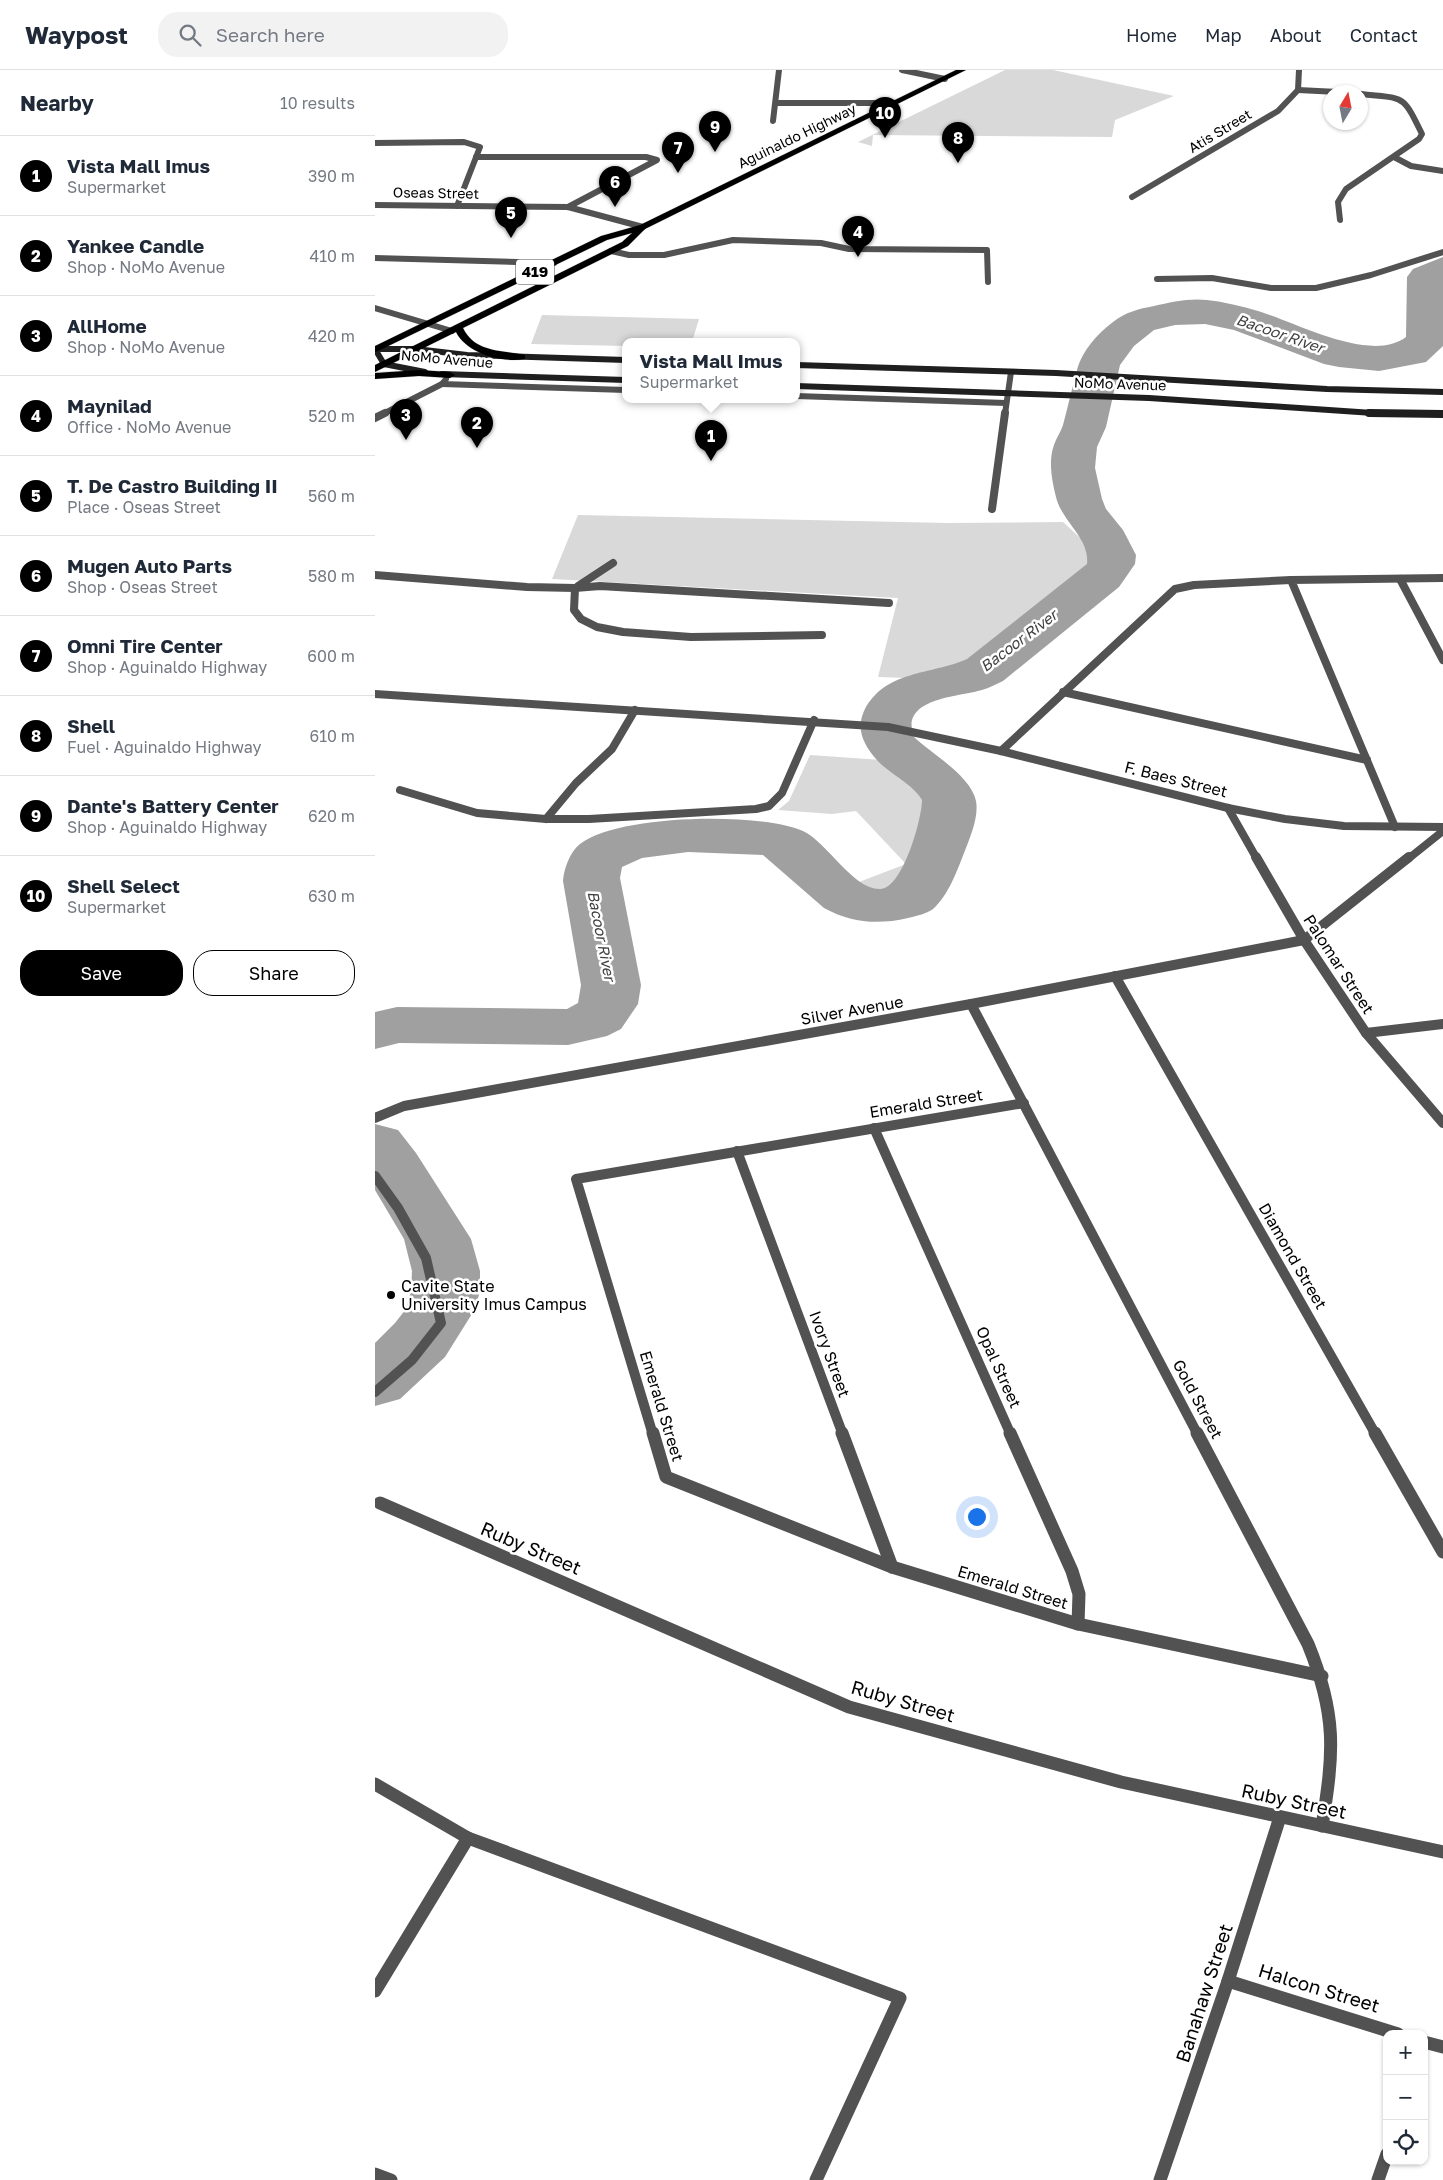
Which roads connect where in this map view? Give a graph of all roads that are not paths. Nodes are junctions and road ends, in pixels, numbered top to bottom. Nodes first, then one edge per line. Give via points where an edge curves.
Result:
1 (779, 70) edge
2 (902, 70) edge
3 (962, 70) edge
4 (1299, 70) edge
5 (945, 79) junction
6 (1298, 90) junction
7 (1323, 91) edge
8 (1368, 95) edge
9 (776, 103) junction
10 (895, 103) junction
11 (773, 121) dead end
12 (375, 143) edge
13 (476, 157) junction
14 (1394, 157) junction
15 (1443, 171) edge
16 (1132, 197) dead end
17 (375, 205) edge
18 (457, 206) junction
19 (568, 207) junction
20 (1340, 220) dead end
21 (643, 227) junction
22 (611, 251) junction
23 (1443, 252) edge
24 (375, 258) edge
25 (554, 263) junction
26 (1157, 279) dead end
27 (988, 282) dead end
28 (375, 308) edge
29 (429, 323) junction
30 (455, 329) junction
31 (416, 348) junction
32 (375, 349) edge
33 (522, 357) junction
34 (622, 360) edge
35 (384, 364) junction
36 (800, 365) edge
37 (375, 369) edge
38 (1011, 372) junction
39 (450, 375) junction
40 (375, 376) edge
41 (622, 380) edge
42 (622, 382) edge
43 (442, 384) junction
44 (800, 386) edge
45 (617, 390) junction
46 (622, 390) edge
47 (1443, 392) edge
48 (1008, 393) junction
49 (800, 396) edge
50 (1006, 403) junction
51 (1443, 414) edge
52 (375, 418) edge
53 (992, 509) dead end
54 (613, 563) dead end
55 (375, 575) edge
56 (1443, 578) edge
57 (1400, 579) junction
58 (1291, 580) junction
59 (575, 588) junction
60 (889, 603) dead end
61 (822, 635) dead end
62 (1443, 660) edge
63 (1063, 692) junction
64 (375, 694) edge
65 (635, 710) junction
66 (814, 720) junction
67 (1001, 751) junction
68 (1367, 760) junction
69 (400, 790) dead end
70 (1228, 808) junction
71 (546, 819) junction
72 (1395, 827) junction
73 (1443, 829) edge
74 (1305, 940) junction
75 (1115, 976) junction
76 (971, 1004) junction
77 (1443, 1024) edge
78 (1366, 1033) junction
79 (1025, 1103) junction
80 (375, 1118) edge
81 (1443, 1123) edge
82 (874, 1128) junction
83 (737, 1151) junction
84 (375, 1176) edge
85 (375, 1392) edge
86 (380, 1503) dead end
87 (1443, 1552) edge
88 (892, 1567) junction
89 (1078, 1624) junction
90 (1322, 1676) junction
91 (375, 1784) edge
92 (1280, 1817) junction
93 (1322, 1826) junction
94 (468, 1838) junction
95 (1443, 1852) edge
96 (1228, 1982) junction
97 (375, 1991) edge
98 (1385, 2030) edge
99 (1428, 2043) edge
100 (1443, 2048) edge
101 (1383, 2165) edge
102 (375, 2174) edge
103 (391, 2180) edge
104 (816, 2180) edge
105 (1161, 2180) edge
106 (1378, 2180) edge

1 - 9 street
2 - 5 street
3 - 5 highway, Aguinaldo Highway / 419
4 - 6 street
5 - 10 highway, Aguinaldo Highway / 419
6 - 7 street
6 - 16 street, Atis Street via 1279,111
8 - 14 street via 1398,98 1411,108 1422,134
9 - 10 street
9 - 11 street
10 - 21 highway, Aguinaldo Highway / 419
12 - 13 street via 470,142 480,147
13 - 18 street
13 - 19 street via 646,157 657,160
14 - 15 street via 1413,168
14 - 20 street via 1346,189 1339,202
17 - 18 street, Oseas Street
18 - 19 street, Oseas Street
19 - 21 street, Oseas Street
21 - 22 highway, Aguinaldo Highway / 419 via 625,244
21 - 25 highway, Aguinaldo Highway / 419 via 604,238
22 - 27 street via 629,255 665,255 733,240 821,243 849,249 987,250
22 - 30 highway, Aguinaldo Highway / 419
23 - 26 street via 1316,288 1271,288 1212,278
24 - 25 street
25 - 29 highway, Aguinaldo Highway / 419
28 - 29 street
29 - 30 street
29 - 32 highway, Aguinaldo Highway / 419
30 - 31 highway, Aguinaldo Highway / 419
30 - 33 highway via 476,348
31 - 32 main road, NoMo Avenue
31 - 33 main road, NoMo Avenue via 467,355
31 - 35 highway, Aguinaldo Highway / 419
32 - 35 main road, NoMo Avenue
33 - 34 main road, NoMo Avenue
35 - 37 highway, Aguinaldo Highway / 419
35 - 39 main road, NoMo Avenue
36 - 38 main road, NoMo Avenue
38 - 47 main road, NoMo Avenue
38 - 48 street
39 - 40 highway
39 - 41 main road, NoMo Avenue
39 - 43 street
42 - 45 street
43 - 45 street
43 - 52 street
44 - 48 main road, NoMo Avenue
45 - 46 street
48 - 50 street
48 - 51 main road, NoMo Avenue via 1149,398 1389,414
49 - 50 street
50 - 53 street
54 - 59 street
55 - 59 street
56 - 57 street
57 - 58 street
57 - 62 street
58 - 63 street via 1194,585 1175,589
58 - 68 street
59 - 60 street via 600,586
59 - 61 street via 573,610 581,619 597,627 623,632 691,636
63 - 67 street
63 - 68 street
64 - 65 street, F. Baes Street
65 - 66 street, F. Baes Street
65 - 71 street via 612,749 576,783
66 - 67 street, F. Baes Street via 907,729
66 - 71 street via 782,793 769,806 589,819
67 - 70 street, F. Baes Street
68 - 72 street
69 - 71 street via 477,813
70 - 72 street, F. Baes Street via 1344,826
70 - 74 street, Palomar Street
72 - 73 street, F. Baes Street
73 - 74 street
74 - 75 street, Silver Avenue
74 - 78 street, Palomar Street
75 - 76 street, Silver Avenue
75 - 87 street, Diamond Street
76 - 79 street, Gold Street
76 - 80 street, Silver Avenue via 404,1106
77 - 78 street
78 - 81 street, Palomar Street
79 - 82 street, Emerald Street
79 - 90 street, Gold Street
82 - 83 street, Emerald Street
82 - 89 street, Opal Street via 1072,1570 1079,1594
83 - 88 street, Ivory Street
83 - 88 street, Emerald Street via 576,1179 666,1477
84 - 85 street via 398,1208 426,1258 441,1323 429,1344 407,1368
86 - 92 street, Ruby Street via 849,1707 1121,1782
88 - 89 street, Emerald Street
89 - 90 street, Emerald Street
90 - 93 street, Gold Street via 1332,1722 1333,1762
91 - 94 street
92 - 93 street, Ruby Street
92 - 96 street, Banahaw Street
93 - 95 street, Ruby Street
94 - 97 street
94 - 104 street via 900,1998
96 - 98 street, Halcon Street
96 - 105 street, Banahaw Street
99 - 100 street
101 - 106 street
102 - 103 street

